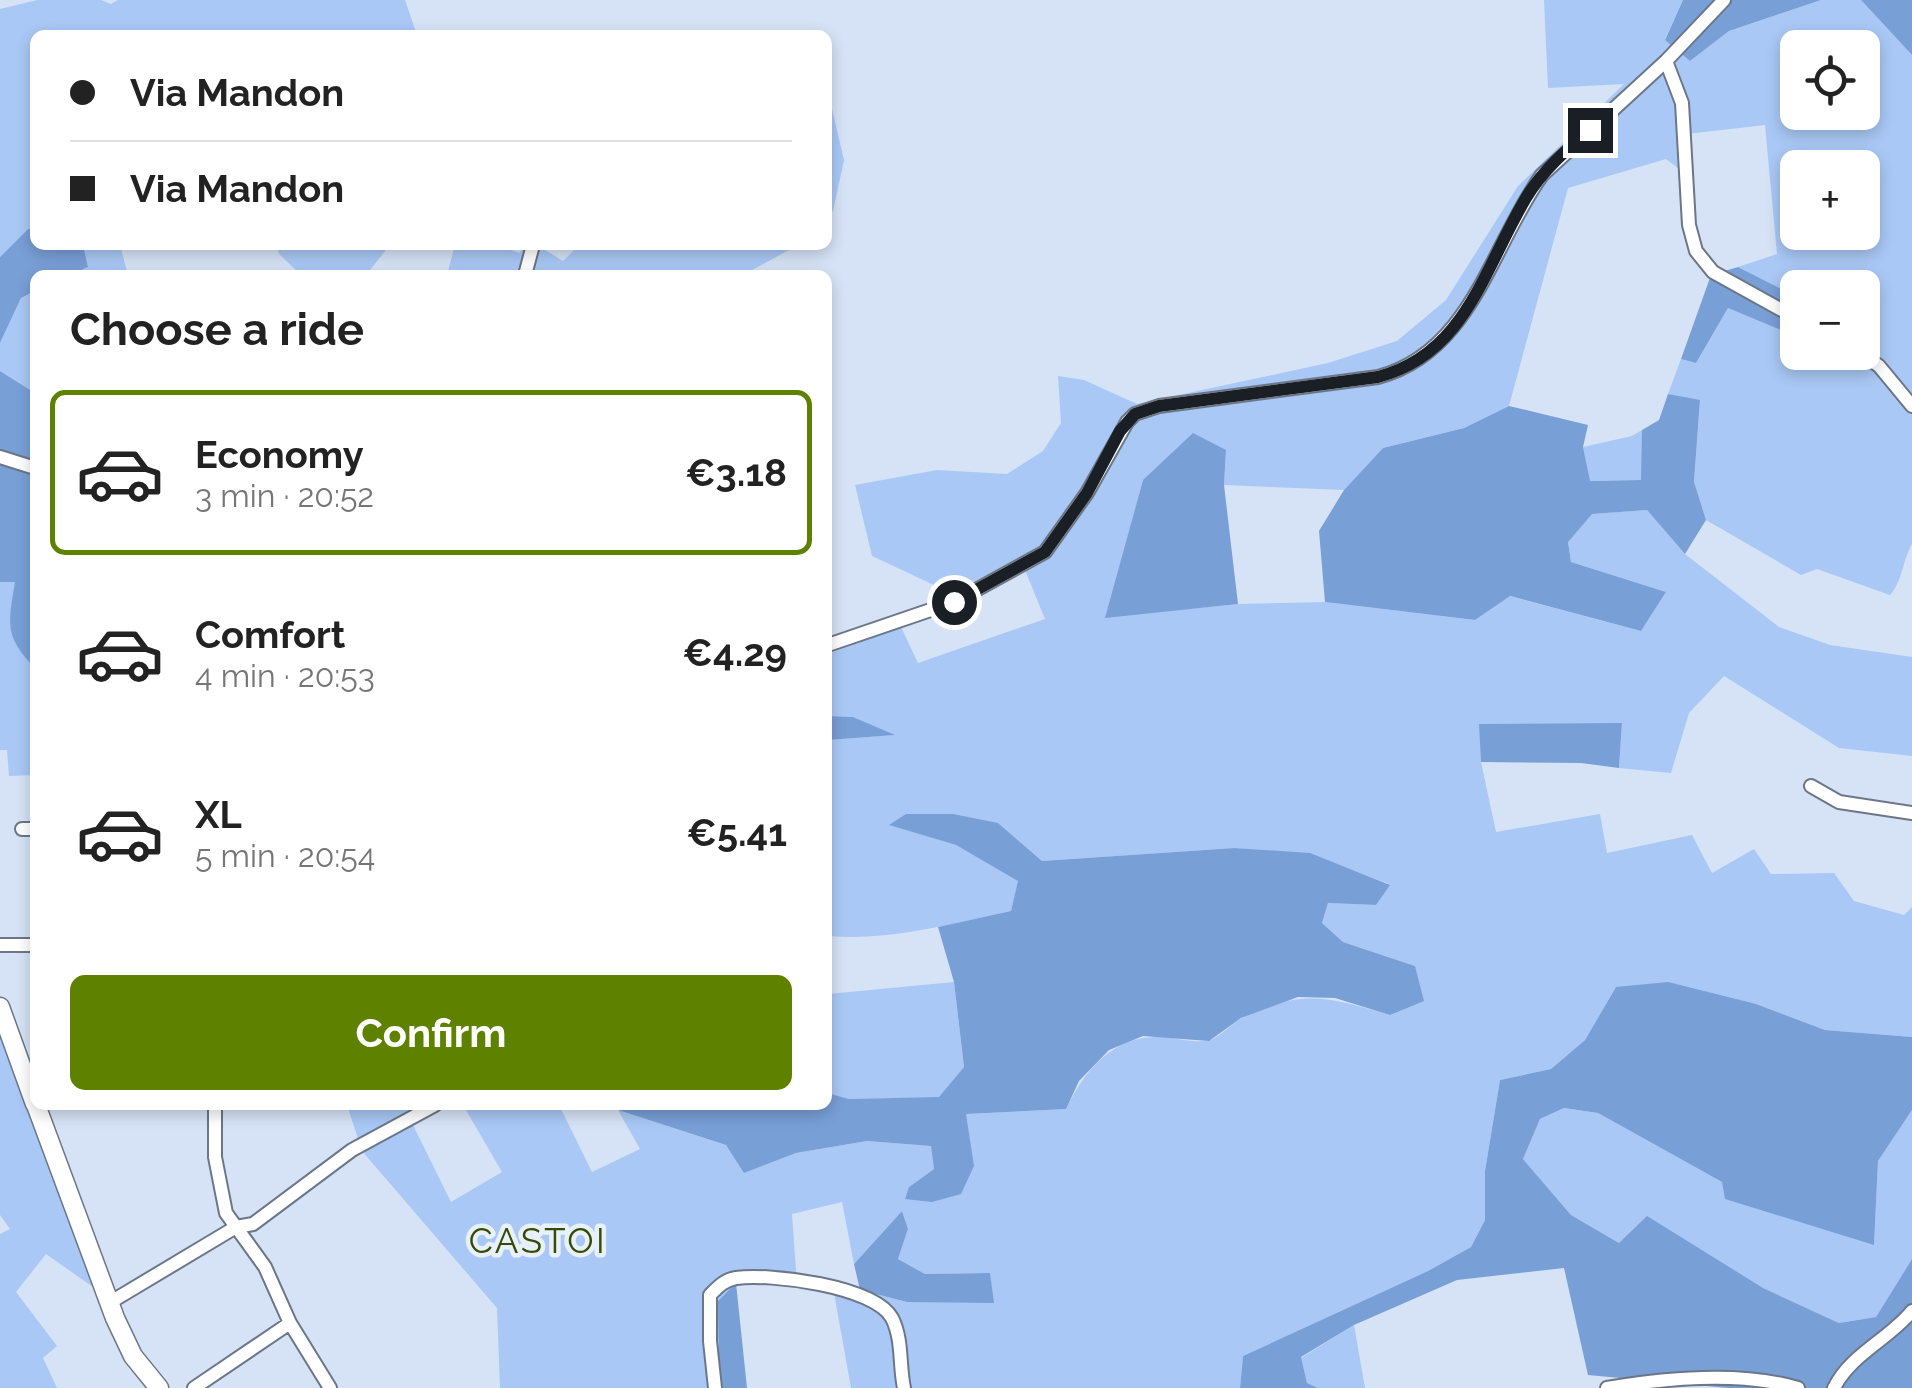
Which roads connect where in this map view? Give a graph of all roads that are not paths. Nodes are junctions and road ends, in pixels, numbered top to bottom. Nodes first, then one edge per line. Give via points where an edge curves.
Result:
1 (1724, 0) edge
2 (1666, 61) junction
3 (1780, 308) edge
4 (1880, 367) edge
5 (1912, 406) edge
6 (0, 457) edge
7 (30, 466) edge
8 (832, 644) edge
9 (1810, 786) dead end
10 (1912, 813) edge
11 (0, 945) edge
12 (30, 945) edge
13 (0, 1007) edge
14 (30, 1090) edge
15 (37, 1110) edge
16 (214, 1110) edge
17 (425, 1110) edge
18 (236, 1227) junction
19 (109, 1303) junction
20 (1912, 1311) edge
21 (290, 1324) junction
22 (160, 1388) edge
23 (194, 1388) edge
24 (330, 1388) edge
25 (715, 1388) edge
26 (904, 1388) edge
27 (1607, 1388) edge
28 (1798, 1388) edge
29 (1834, 1388) edge

1 - 2 street
2 - 3 street via 1682,103 1696,251 1713,272
2 - 8 street via 1542,175 1466,312 1430,354 1378,377 1135,414 1045,552 954,602
4 - 5 street
6 - 7 street
9 - 10 street via 1839,802
11 - 12 street
13 - 14 street
15 - 19 street
16 - 18 street via 215,1158 226,1213
17 - 18 street via 352,1150 252,1224
18 - 19 street
18 - 21 street via 265,1267
19 - 22 street via 133,1356
20 - 29 street via 1844,1368
21 - 23 street
21 - 24 street
25 - 26 street via 710,1295 736,1278 776,1278 864,1296 881,1306 898,1336
27 - 28 street via 1706,1378

